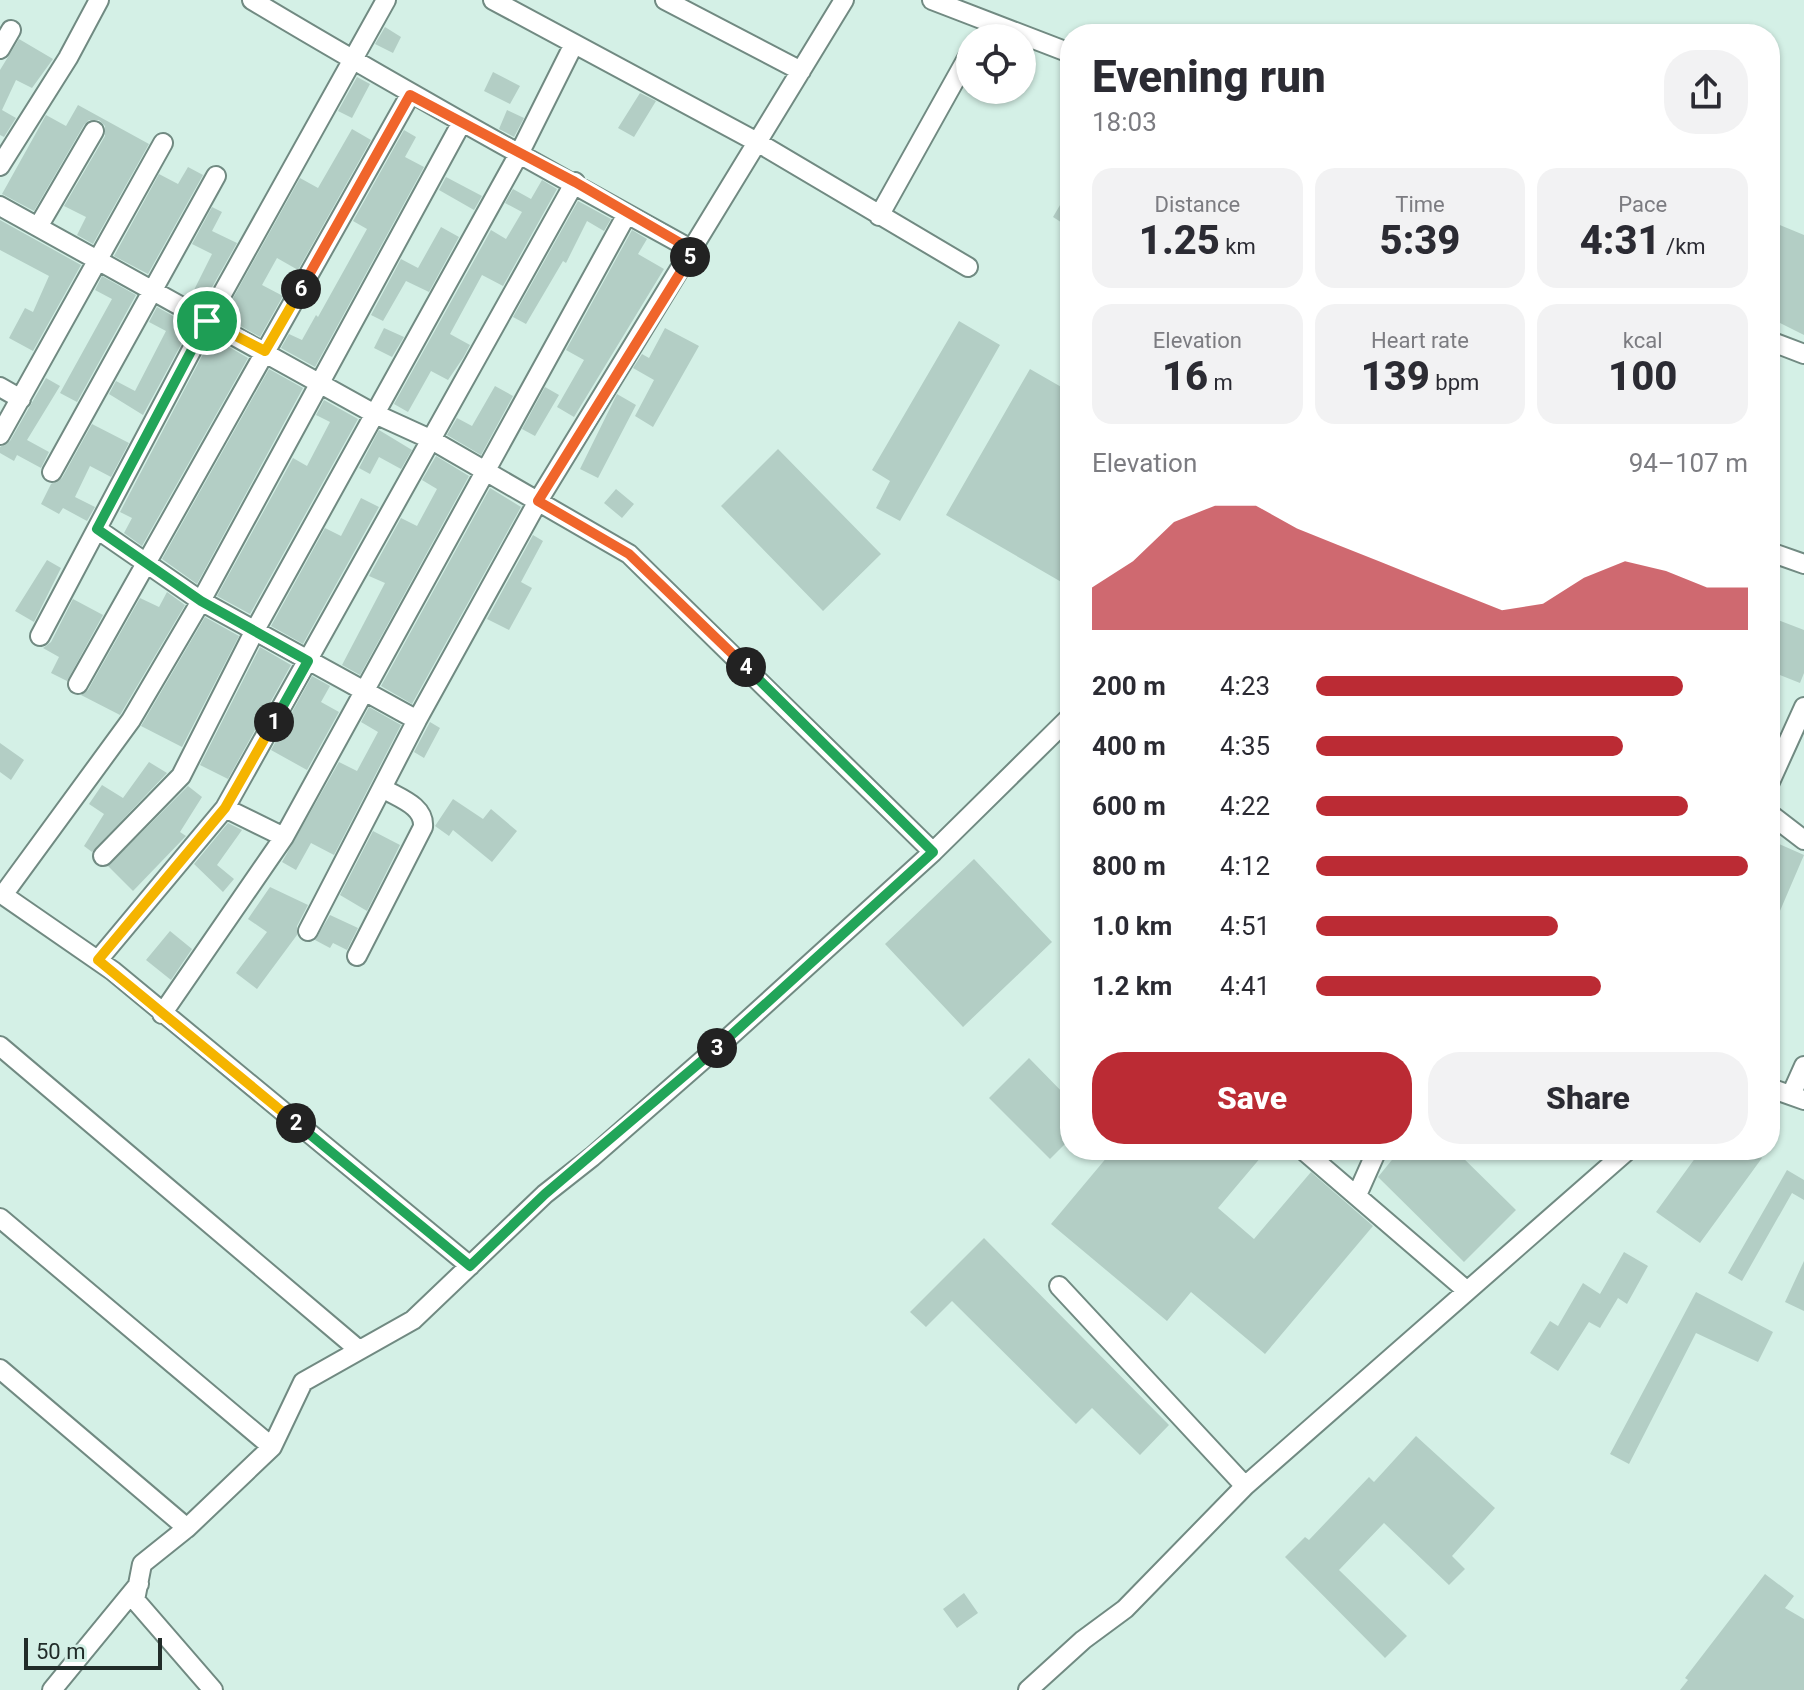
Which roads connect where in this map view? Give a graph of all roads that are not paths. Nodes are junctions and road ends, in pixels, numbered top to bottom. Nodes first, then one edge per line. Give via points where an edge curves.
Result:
1 (99, 0) edge
2 (252, 0) edge
3 (386, 0) edge
4 (493, 0) edge
5 (665, 0) edge
6 (844, 0) edge
7 (932, 0) edge
8 (973, 24) edge
9 (11, 30) dead end
10 (574, 44) junction
11 (1036, 44) edge
12 (0, 49) edge
13 (1060, 50) edge
14 (352, 60) junction
15 (801, 71) junction
16 (956, 78) edge
17 (410, 95) junction
18 (462, 122) junction
19 (94, 131) dead end
20 (757, 142) junction
21 (163, 143) dead end
22 (520, 152) junction
23 (0, 166) edge
24 (216, 176) dead end
25 (575, 182) junction
26 (0, 206) edge
27 (627, 214) junction
28 (879, 216) junction
29 (38, 227) junction
30 (694, 251) junction
31 (98, 262) junction
32 (968, 267) dead end
33 (154, 293) junction
34 (207, 321) junction
35 (1780, 345) edge
36 (265, 351) junction
37 (1804, 354) edge
38 (320, 383) junction
39 (0, 387) edge
40 (21, 399) junction
41 (373, 413) junction
42 (0, 435) edge
43 (430, 439) junction
44 (483, 470) junction
45 (52, 472) dead end
46 (538, 501) junction
47 (97, 529) junction
48 (1780, 556) edge
49 (146, 564) junction
50 (1804, 564) edge
51 (201, 601) junction
52 (255, 630) junction
53 (40, 636) dead end
54 (308, 661) junction
55 (78, 684) dead end
56 (364, 691) junction
57 (1804, 707) edge
58 (417, 720) junction
59 (1060, 727) edge
60 (1780, 760) edge
61 (384, 789) junction
62 (225, 808) junction
63 (1780, 822) edge
64 (284, 837) junction
65 (1804, 840) edge
66 (933, 852) junction
67 (103, 856) dead end
68 (1, 894) edge
69 (308, 931) dead end
70 (357, 956) dead end
71 (98, 960) junction
72 (162, 1014) junction
73 (0, 1046) edge
74 (1804, 1066) edge
75 (1797, 1097) edge
76 (1315, 1160) edge
77 (1373, 1160) edge
78 (1616, 1160) edge
79 (1357, 1195) junction
80 (0, 1218) edge
81 (470, 1266) junction
82 (1059, 1286) dead end
83 (1466, 1290) junction
84 (359, 1350) junction
85 (0, 1369) edge
86 (272, 1447) junction
87 (1245, 1486) junction
88 (187, 1528) junction
89 (140, 1582) junction
90 (52, 1690) edge
91 (213, 1690) edge
92 (1028, 1690) edge

1 - 23 street
2 - 14 street
3 - 14 street
4 - 10 street
5 - 15 street
6 - 15 street
7 - 8 street
9 - 12 street
10 - 20 street
10 - 22 street
11 - 13 street
14 - 17 street
14 - 34 street
15 - 20 street
16 - 28 street
17 - 18 street
17 - 36 street
18 - 22 street
18 - 38 street
19 - 29 street
20 - 28 street
20 - 30 street
21 - 31 street
22 - 25 street
22 - 41 street
24 - 33 street
25 - 27 street
25 - 43 street
26 - 29 street
27 - 30 street
27 - 44 street
28 - 32 street
29 - 31 street
30 - 46 street
31 - 33 street
31 - 40 street
33 - 34 street
33 - 45 street
34 - 36 street
34 - 47 street
35 - 37 street
36 - 38 street
36 - 49 street
38 - 41 street
38 - 51 street
39 - 40 street
40 - 42 street
41 - 43 street
41 - 52 street
43 - 44 street
43 - 54 street
44 - 46 street
44 - 56 street
46 - 58 street
46 - 66 street via 646,569
47 - 49 street
47 - 53 street
48 - 50 street
49 - 51 street
49 - 55 street
51 - 52 street
51 - 68 street via 131,720
52 - 54 street
52 - 67 street via 181,776
54 - 56 street
54 - 62 street
56 - 58 street
56 - 64 street
57 - 60 street
58 - 61 street
59 - 66 street
61 - 69 street
61 - 70 street via 417,809 424,821
62 - 64 street
62 - 71 street
63 - 65 street
64 - 72 street
66 - 81 street
68 - 71 street
71 - 72 street
72 - 81 street
73 - 84 street
74 - 75 street
76 - 79 street
77 - 79 street
78 - 83 street
79 - 83 street
80 - 86 street
81 - 84 street via 413,1320
82 - 87 street
83 - 87 street
84 - 86 street via 303,1382
85 - 88 street
86 - 88 street
87 - 92 street via 1125,1609
88 - 89 street via 142,1564
89 - 90 street
89 - 91 street via 135,1600

